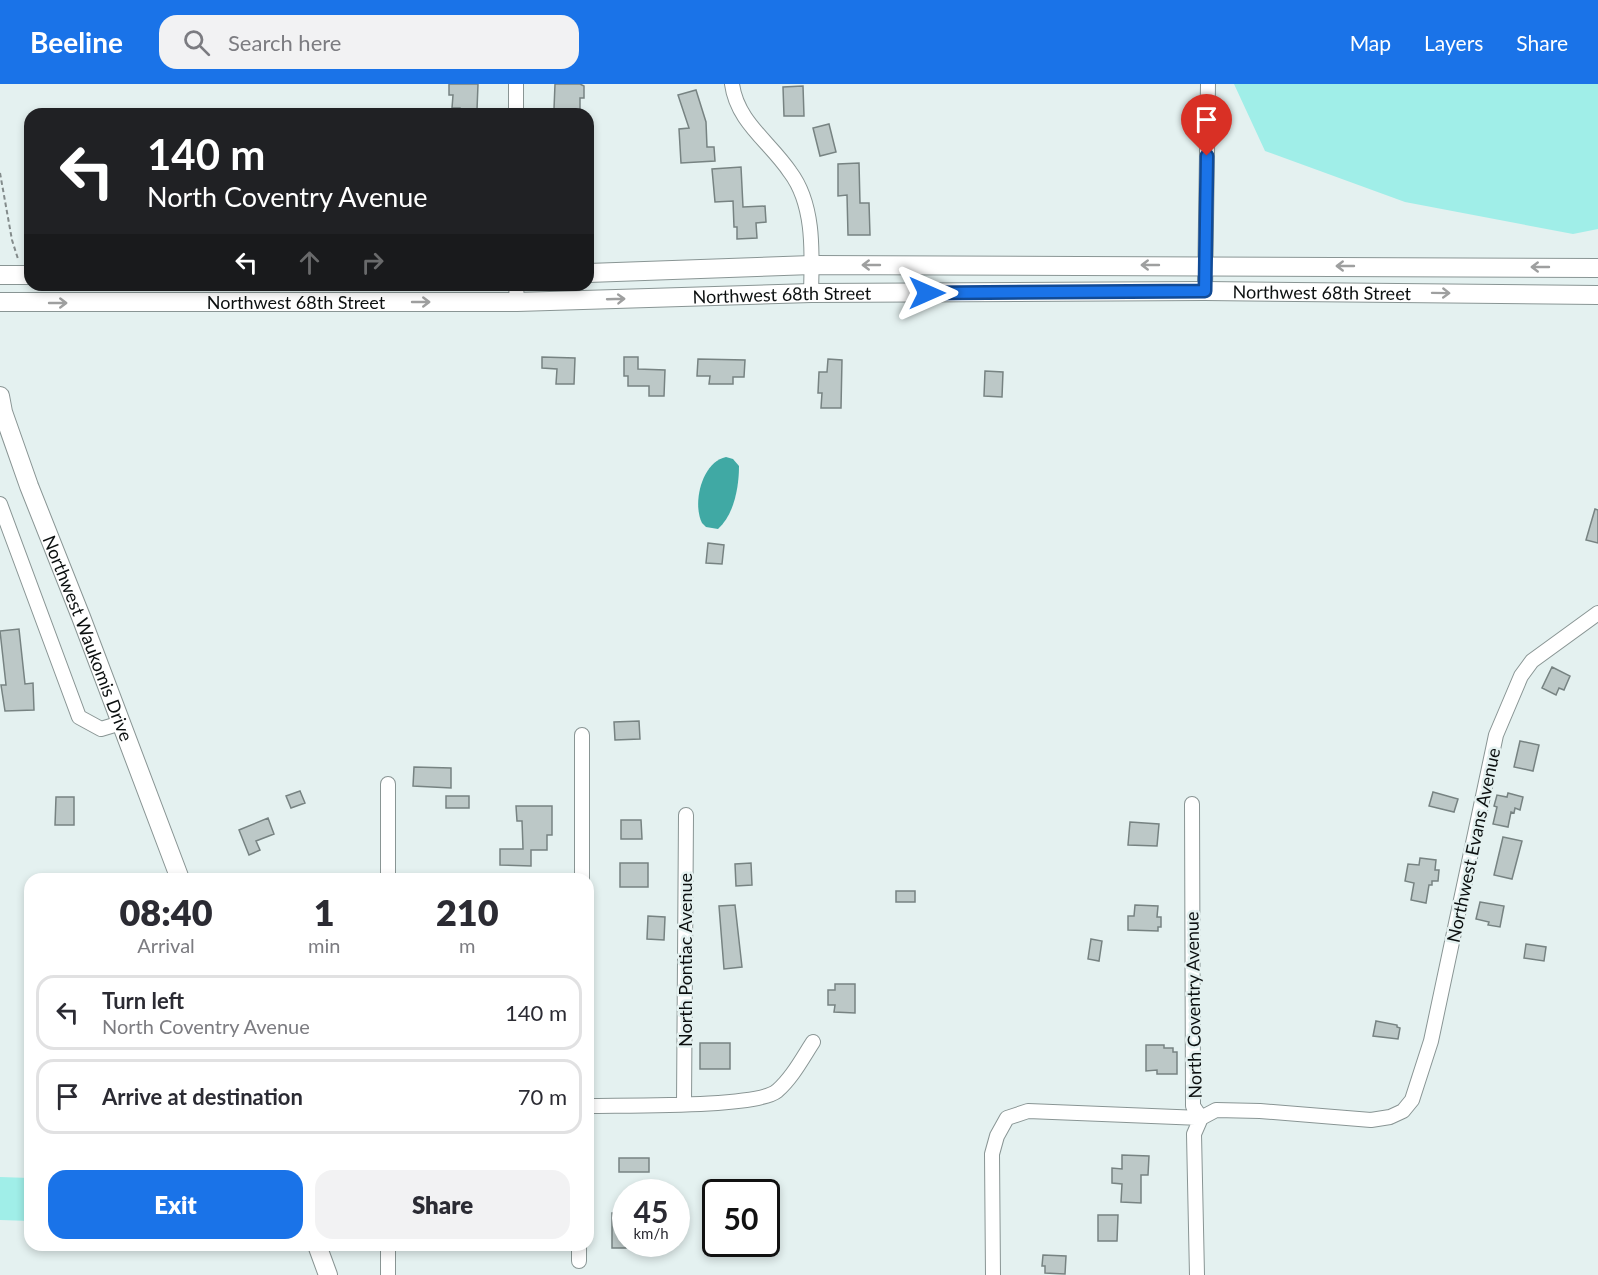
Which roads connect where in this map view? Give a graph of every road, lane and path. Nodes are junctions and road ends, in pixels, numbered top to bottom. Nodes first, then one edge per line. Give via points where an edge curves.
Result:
1 (516, 84) edge
2 (732, 84) edge
3 (1208, 84) edge
4 (516, 108) edge
5 (0, 173) edge
6 (18, 259) dead end
7 (1205, 265) junction
8 (812, 266) junction
9 (1598, 268) edge
10 (594, 273) edge
11 (0, 275) edge
12 (24, 275) edge
13 (156, 291) edge
14 (1205, 291) junction
15 (516, 293) edge
16 (811, 293) junction
17 (1598, 295) edge
18 (0, 302) edge
19 (155, 303) junction
20 (0, 396) edge
21 (0, 504) edge
22 (1598, 613) edge
23 (121, 723) junction
24 (582, 735) dead end
25 (388, 784) dead end
26 (1192, 804) dead end
27 (686, 816) dead end
28 (178, 873) edge
29 (388, 873) edge
30 (582, 873) edge
31 (813, 1042) dead end
32 (684, 1104) junction
33 (594, 1106) edge
34 (1201, 1118) junction
35 (319, 1251) edge
36 (388, 1251) edge
37 (579, 1251) edge
38 (579, 1261) dead end
39 (328, 1275) edge
40 (388, 1275) edge
41 (993, 1275) edge
42 (1197, 1275) edge

1 - 4 street
2 - 8 street via 744,119 791,172 803,194
3 - 7 street
5 - 6 path
7 -> 8 main road, Northwest 68th Street
9 -> 7 main road, Northwest 68th Street
7 - 14 street
8 - 10 main road, Northwest 68th Street
8 - 16 street
11 - 12 main road
13 - 19 main road
14 - 16 main road, Northwest 68th Street
14 -> 17 main road, Northwest 68th Street
15 -> 16 main road, Northwest 68th Street
19 -> 15 main road, Northwest 68th Street
18 -> 19 main road, Northwest 68th Street
20 - 23 main road, Northwest Waukomis Drive via 29,486
21 - 23 street via 79,717 101,729
22 - 34 street, Northwest Evans Avenue via 1532,661 1521,676 1496,735 1431,1041 1412,1100 1403,1111 1371,1120 1216,1110
23 - 28 main road, Northwest Waukomis Drive
24 - 30 street
25 - 29 street
26 - 34 street, North Coventry Avenue via 1193,1106
27 - 32 street, North Pontiac Avenue
31 - 32 street via 797,1068 776,1091 762,1098
32 - 33 street
34 - 41 street via 1028,1112 1007,1119 993,1154
34 - 42 street, North Coventry Avenue via 1194,1134
35 - 39 main road
36 - 40 street
37 - 38 street

